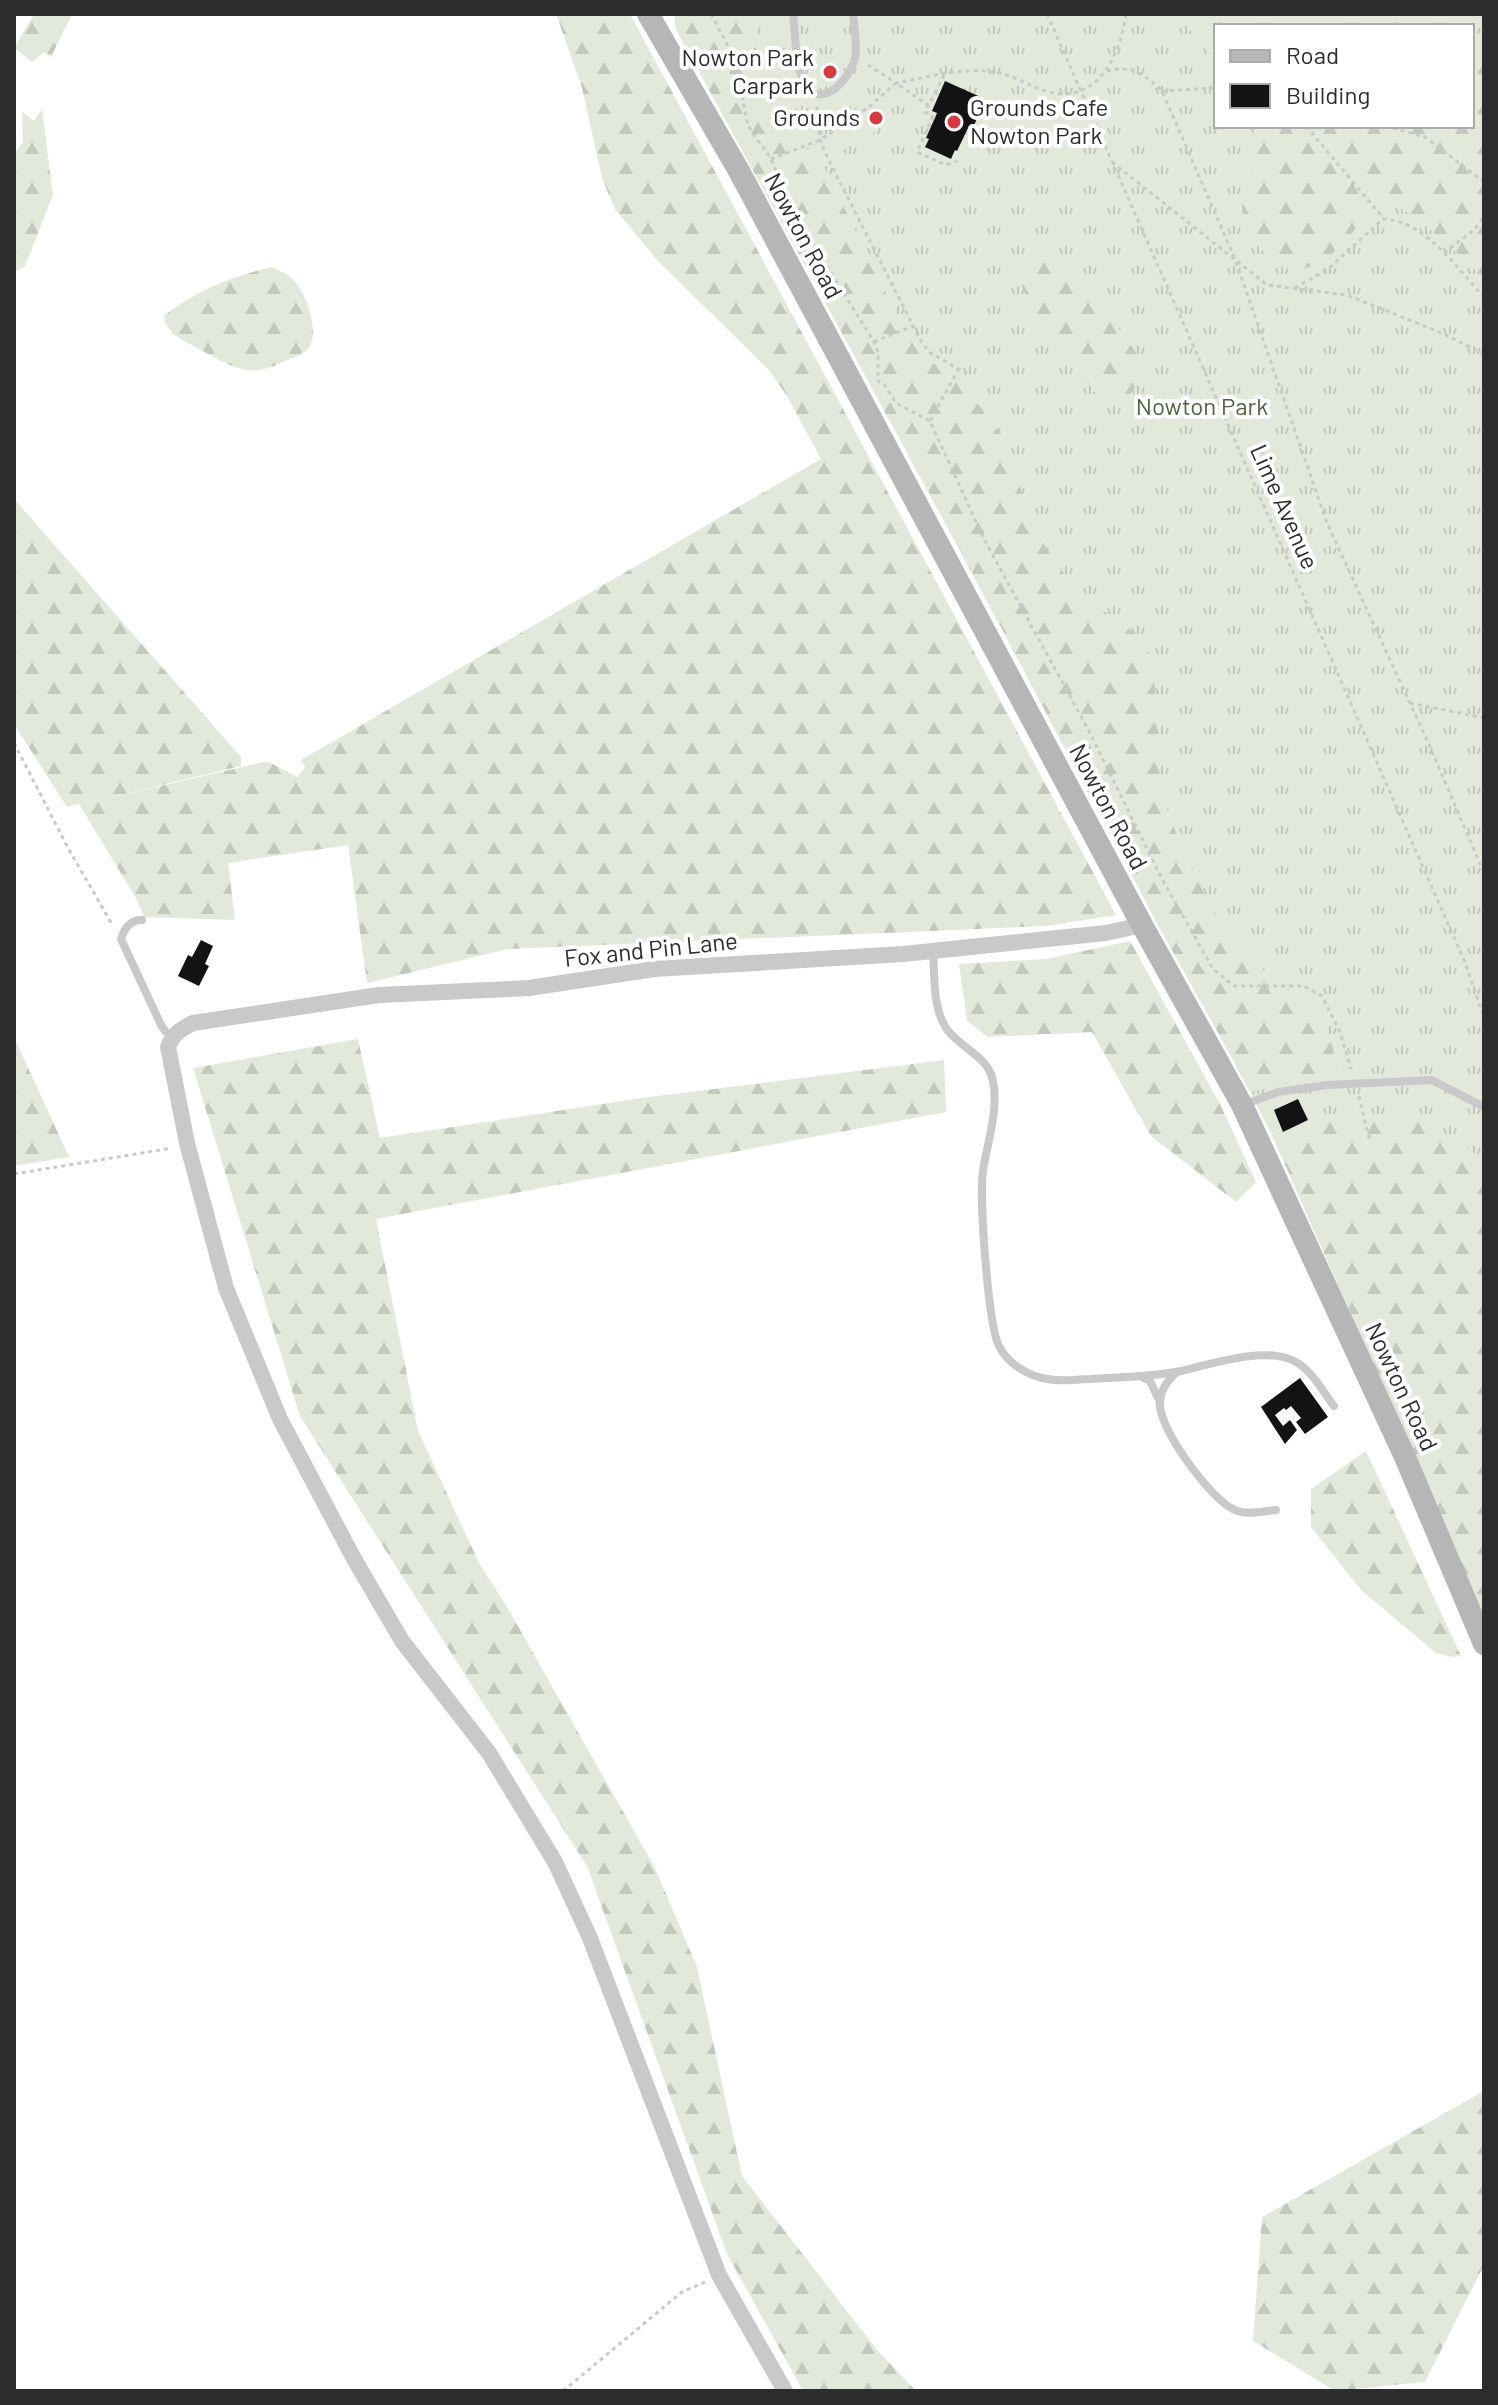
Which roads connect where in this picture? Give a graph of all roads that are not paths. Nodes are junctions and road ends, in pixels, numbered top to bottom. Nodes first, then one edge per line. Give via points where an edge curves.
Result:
1 (648, 14) edge
2 (793, 14) edge
3 (853, 14) edge
4 (142, 920) dead end
5 (1142, 925) junction
6 (933, 950) junction
7 (171, 1038) junction
8 (1242, 1105) junction
9 (1484, 1107) edge
10 (1177, 1371) junction
11 (1141, 1376) junction
12 (1160, 1401) junction
13 (1334, 1406) dead end
14 (1276, 1510) dead end
15 (1484, 1644) edge
16 (785, 2391) edge

1 - 5 street, Nowton Road via 739,171
2 - 3 lane via 800,72 816,95 837,88 847,75 855,56
4 - 7 lane via 124,928 121,939
5 - 6 street, Fox and Pin Lane
5 - 8 street, Nowton Road
6 - 7 street, Fox and Pin Lane via 654,969 529,988 379,995 193,1023
6 - 11 lane via 936,1006 944,1025 979,1057 993,1080 982,1176 987,1272 999,1347 1014,1364 1047,1379
7 - 16 street via 168,1047 185,1136 226,1288 280,1419 402,1641 489,1753 555,1862 590,1938 719,2275
8 - 9 lane via 1278,1092 1327,1085 1432,1080
8 - 15 street, Nowton Road via 1405,1457
10 - 11 lane
10 - 12 lane
10 - 13 lane via 1268,1355 1300,1366
11 - 12 lane via 1150,1381
12 - 14 lane via 1166,1427 1215,1496 1234,1510

